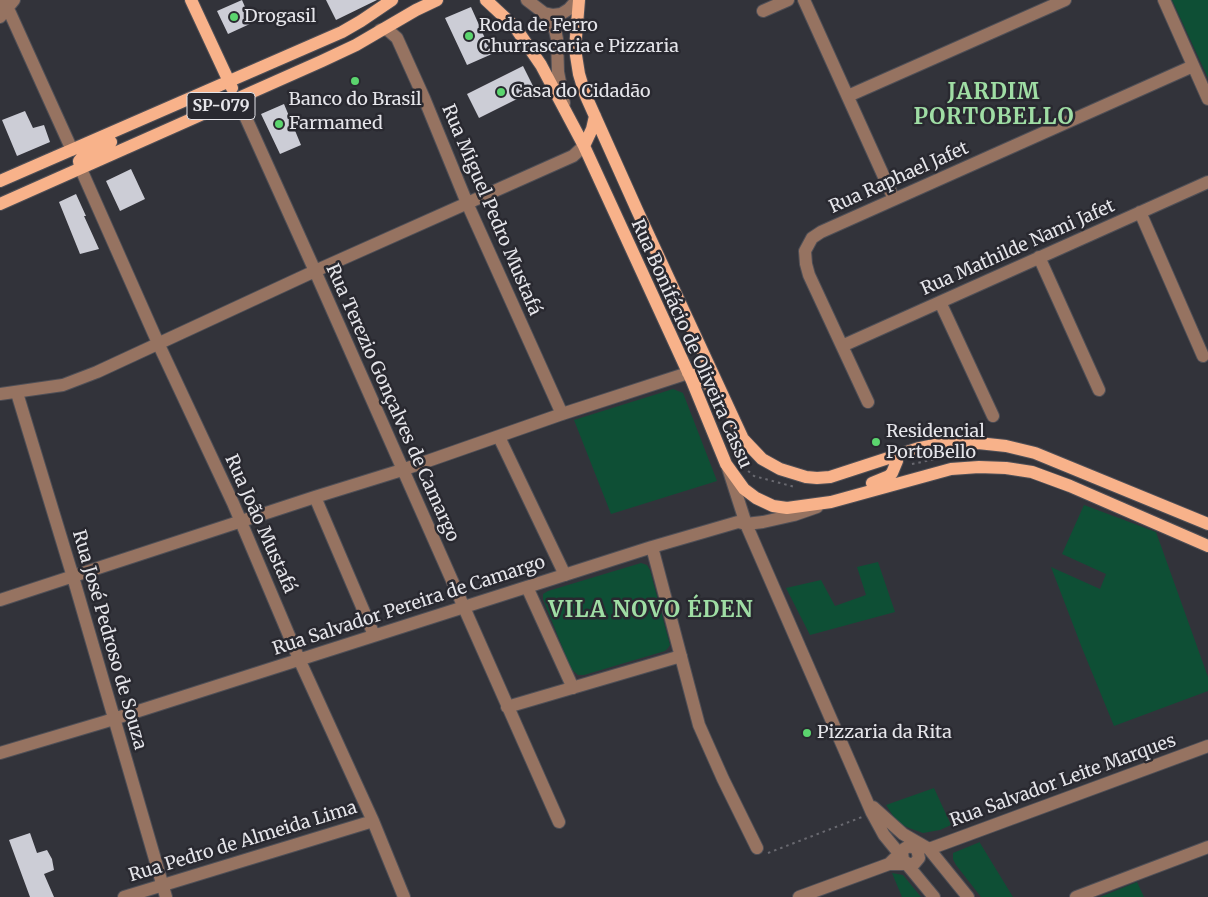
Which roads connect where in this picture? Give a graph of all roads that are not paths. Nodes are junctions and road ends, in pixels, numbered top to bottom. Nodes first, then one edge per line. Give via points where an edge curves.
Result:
1 (191, 0) edge
2 (392, 0) edge
3 (437, 0) edge
4 (486, 0) edge
5 (527, 0) edge
6 (578, 0) edge
7 (788, 0) edge
8 (804, 0) edge
9 (1066, 0) edge
10 (1164, 0) edge
11 (6, 6) edge
12 (762, 12) dead end
13 (544, 13) junction
14 (380, 30) junction
15 (1192, 66) junction
16 (229, 82) junction
17 (848, 96) junction
18 (237, 98) junction
19 (1208, 98) edge
20 (568, 115) junction
21 (595, 116) junction
22 (136, 122) junction
23 (584, 146) junction
24 (72, 150) junction
25 (80, 167) junction
26 (0, 182) edge
27 (1208, 182) edge
28 (894, 199) junction
29 (467, 203) junction
30 (0, 204) edge
31 (1140, 212) junction
32 (1039, 257) junction
33 (315, 271) junction
34 (940, 302) junction
35 (158, 343) junction
36 (842, 346) junction
37 (1203, 356) dead end
38 (688, 373) junction
39 (1099, 390) dead end
40 (17, 393) junction
41 (0, 394) edge
42 (868, 402) dead end
43 (562, 414) junction
44 (993, 416) dead end
45 (737, 427) junction
46 (499, 437) junction
47 (898, 454) junction
48 (726, 464) junction
49 (402, 470) junction
50 (859, 494) junction
51 (315, 497) junction
52 (831, 502) junction
53 (240, 522) junction
54 (746, 524) junction
55 (1208, 524) edge
56 (1208, 546) edge
57 (652, 548) junction
58 (565, 575) junction
59 (73, 577) junction
60 (527, 587) junction
61 (0, 600) edge
62 (462, 607) junction
63 (374, 635) junction
64 (681, 656) junction
65 (299, 659) junction
66 (573, 688) junction
67 (507, 707) junction
68 (113, 719) junction
69 (1208, 746) edge
70 (0, 753) edge
71 (870, 808) junction
72 (373, 821) junction
73 (559, 822) dead end
74 (1208, 847) edge
75 (757, 848) road end
76 (929, 849) junction
77 (907, 858) junction
78 (164, 891) edge
79 (124, 897) edge
80 (404, 897) edge
81 (799, 897) edge
82 (934, 897) edge
83 (968, 897) edge
84 (1076, 897) edge

1 - 16 main road, Rua Terezio Gonçalves de Camargo
2 - 16 main road, SP-079 via 342,32
3 - 14 main road, SP-079
4 - 20 main road, Rua Bonifácio de Oliveira Cassu via 526,40
5 - 13 street
6 - 13 street via 561,14
6 - 21 main road, Rua Bonifácio de Oliveira Cassu via 575,49 579,74
7 - 12 street
8 - 17 street
9 - 17 street
10 - 15 street
11 - 24 street
13 - 20 street via 557,39 558,72
14 - 18 main road, SP-079 via 348,49
14 - 29 street, Rua Miguel Pedro Mustafá via 389,31 397,38
15 - 19 street
15 - 28 street, Rua Raphael Jafet
16 - 18 main road, Rua Terezio Gonçalves de Camargo
16 - 22 main road, SP-079
17 - 28 street
18 - 25 main road, SP-079
18 - 33 street, Rua Terezio Gonçalves de Camargo
20 - 23 main road, Rua Bonifácio de Oliveira Cassu
21 - 23 main road
21 - 45 main road, Rua Bonifácio de Oliveira Cassu
22 - 24 main road, SP-079
22 - 25 main road via 122,137 83,156 79,161
23 - 29 street via 573,156
23 - 38 main road, Rua Bonifácio de Oliveira Cassu
24 - 26 main road, SP-079
25 - 30 main road, SP-079
25 - 35 street, Rua João Mustafá
27 - 31 street, Rua Mathilde Nami Jafet
28 - 36 street, Rua Raphael Jafet via 821,232 812,238 805,251 810,275
29 - 33 street
29 - 43 street, Rua Miguel Pedro Mustafá
31 - 32 street, Rua Mathilde Nami Jafet
31 - 37 street
32 - 34 street, Rua Mathilde Nami Jafet
32 - 39 street
33 - 35 street
33 - 49 street, Rua Terezio Gonçalves de Camargo
34 - 36 street, Rua Mathilde Nami Jafet
34 - 44 street
35 - 40 street via 63,385
35 - 53 street, Rua João Mustafá
36 - 42 street, Rua Raphael Jafet
38 - 43 street
38 - 45 main road via 709,385 727,417
38 - 48 main road, Rua Bonifácio de Oliveira Cassu
40 - 41 street
40 - 59 street, Rua José Pedroso de Souza
43 - 46 street
45 - 47 main road, Rua Bonifácio de Oliveira Cassu via 753,451 780,469 806,477 830,477
46 - 49 street
46 - 58 street
47 - 50 main road via 892,473 868,484
47 - 55 main road, Rua Bonifácio de Oliveira Cassu via 938,444 1006,446 1035,453
48 - 52 main road via 744,489 773,506 787,508
48 - 54 street, Rua Bonifácio de Oliveira Cassu
49 - 51 street
49 - 62 street, Rua Terezio Gonçalves de Camargo
50 - 52 main road
50 - 56 main road via 950,469 1006,468 1032,472 1070,486
51 - 53 street
51 - 63 street
52 - 54 street, Rua Salvador Pereira de Camargo via 778,520
53 - 59 street
53 - 65 street, Rua João Mustafá
54 - 57 street, Rua Salvador Pereira de Camargo via 738,522
54 - 71 street, Rua Bonifácio de Oliveira Cassu
57 - 58 street, Rua Salvador Pereira de Camargo
57 - 64 street
58 - 60 street, Rua Salvador Pereira de Camargo
59 - 61 street
59 - 68 street, Rua José Pedroso de Souza
60 - 62 street, Rua Salvador Pereira de Camargo
60 - 66 street
62 - 63 street, Rua Salvador Pereira de Camargo
62 - 67 street, Rua Terezio Gonçalves de Camargo
63 - 65 street, Rua Salvador Pereira de Camargo
64 - 66 street
64 - 75 street via 699,724
65 - 68 street, Rua Salvador Pereira de Camargo
65 - 72 street, Rua João Mustafá
66 - 67 street
67 - 73 street, Rua Terezio Gonçalves de Camargo
68 - 70 street, Rua Salvador Pereira de Camargo
68 - 78 street, Rua José Pedroso de Souza
69 - 76 street, Rua Salvador Leite Marques
71 - 76 street, Rua Bonifácio de Oliveira Cassu via 903,834
71 - 77 street, Rua Bonifácio de Oliveira Cassu via 884,835
72 - 78 street, Rua Pedro de Almeida Lima
72 - 80 street, Rua João Mustafá
74 - 84 street
76 - 77 street, Rua Salvador Leite Marques
76 - 83 street, Rua Bonifácio de Oliveira Cassu
77 - 81 street, Rua Salvador Leite Marques
77 - 82 street, Rua Bonifácio de Oliveira Cassu
78 - 79 street, Rua Pedro de Almeida Lima

